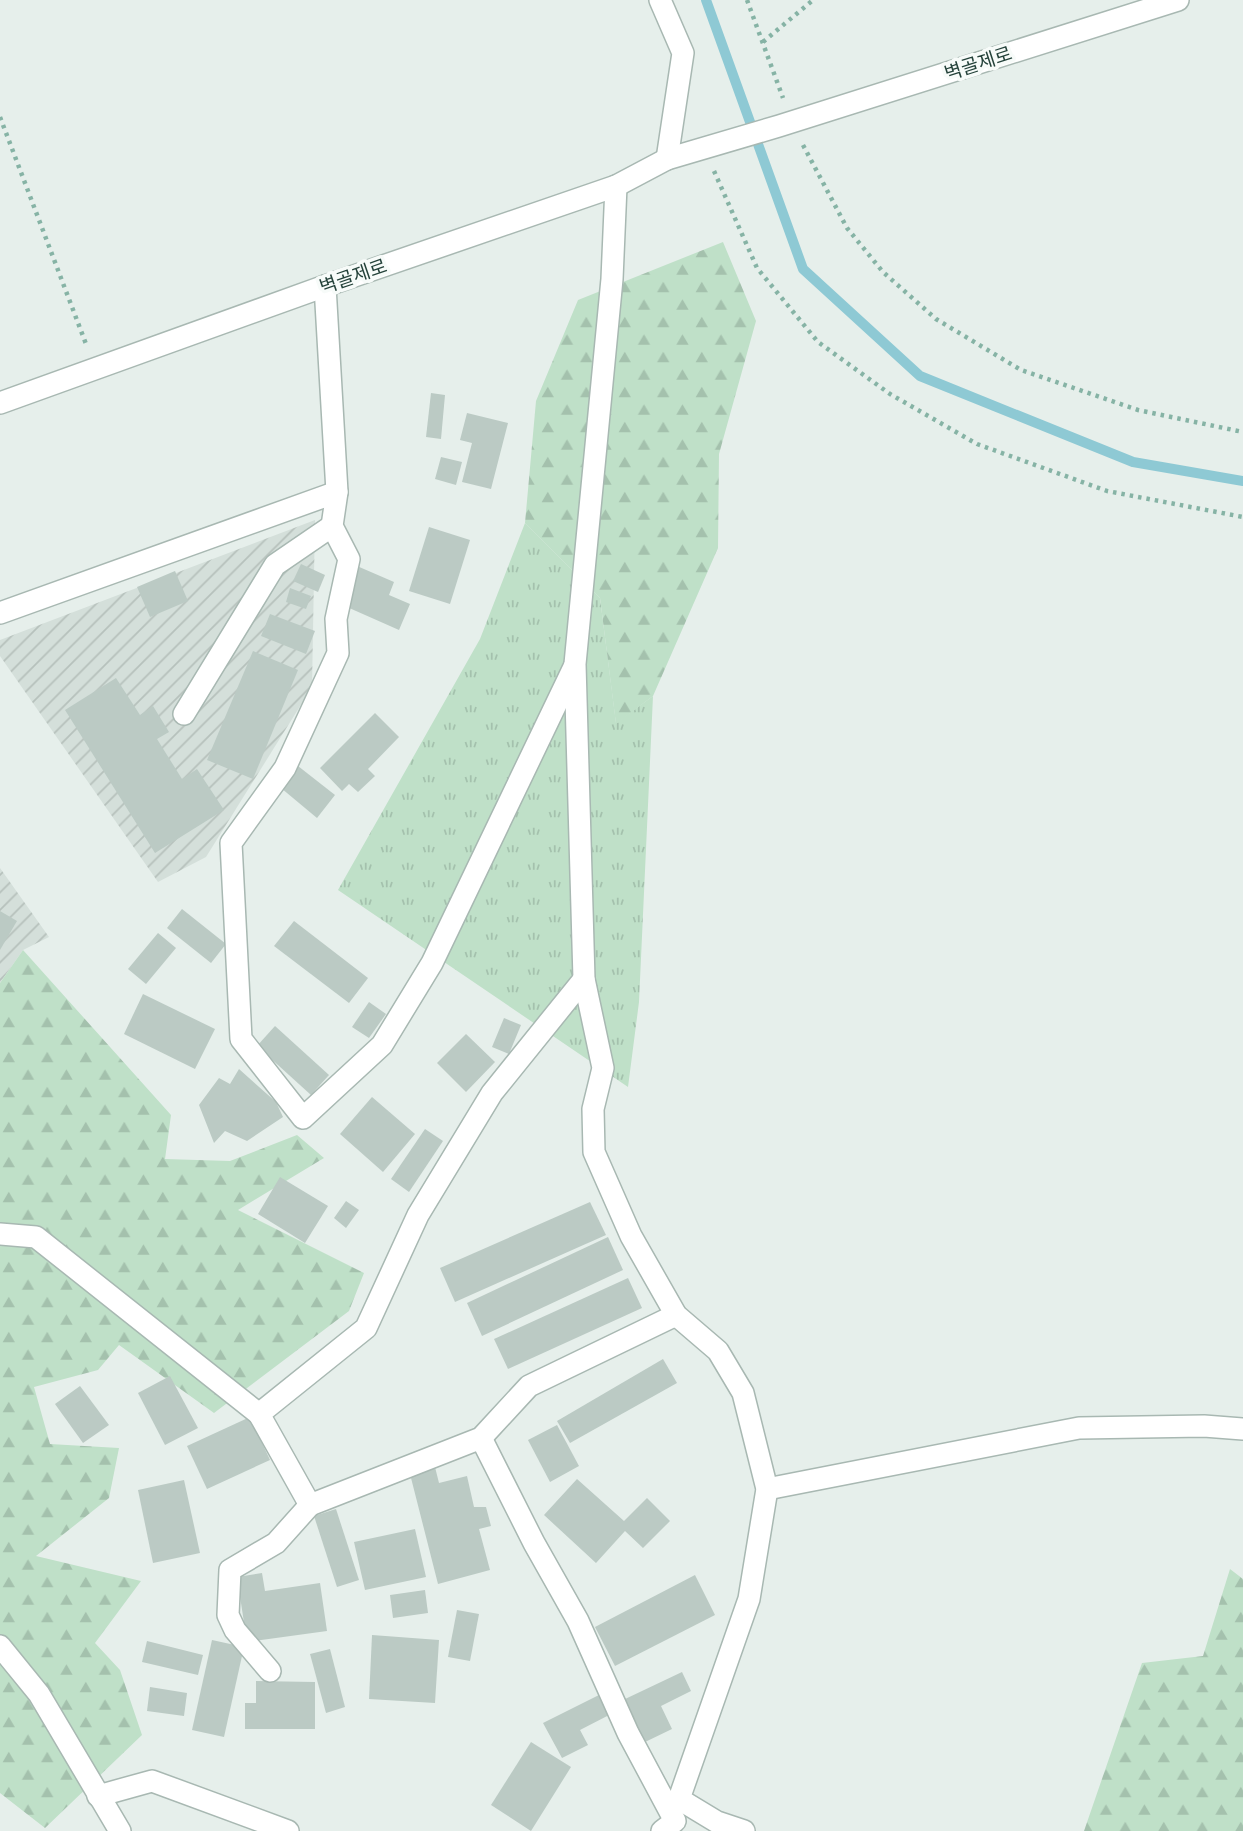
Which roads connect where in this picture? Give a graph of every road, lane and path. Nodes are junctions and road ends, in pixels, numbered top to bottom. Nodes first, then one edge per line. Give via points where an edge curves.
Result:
1 (660, 0) edge
2 (747, 0) edge
3 (813, 0) edge
4 (1178, 0) edge
5 (763, 42) junction
6 (0, 117) edge
7 (785, 124) junction
8 (708, 147) junction
9 (667, 159) junction
10 (616, 186) junction
11 (325, 286) junction
12 (95, 368) junction
13 (0, 403) edge
14 (1243, 432) edge
15 (337, 492) junction
16 (1243, 517) edge
17 (332, 526) junction
18 (0, 613) edge
19 (575, 664) junction
20 (184, 714) dead end
21 (584, 979) junction
22 (0, 1234) edge
23 (677, 1315) junction
24 (258, 1414) junction
25 (1243, 1429) edge
26 (481, 1438) junction
27 (767, 1489) junction
28 (310, 1505) junction
29 (0, 1646) edge
30 (270, 1671) dead end
31 (98, 1796) junction
32 (679, 1799) junction
33 (670, 1828) edge
34 (120, 1831) edge
35 (288, 1831) edge
36 (744, 1831) edge

1 - 9 street via 683,53
2 - 5 path
3 - 5 path
4 - 7 street, 벽골제로
5 - 7 path
6 - 12 path
7 - 8 street, 벽골제로
7 - 14 path via 847,228 883,272 936,319 1021,370 1139,410
8 - 9 street, 벽골제로
8 - 16 path via 757,268 818,342 890,394 977,444 1107,491
9 - 10 street, 벽골제로
10 - 11 street, 벽골제로
10 - 19 street via 612,279
11 - 12 street, 벽골제로
11 - 15 street
12 - 13 street, 벽골제로
15 - 17 street
15 - 18 street
17 - 19 street via 349,559 336,619 338,653 285,768 230,843 241,1039 303,1118 382,1045 432,963
17 - 20 street via 275,565
19 - 21 street
21 - 23 street via 603,1068 593,1109 594,1152 631,1236
21 - 24 street via 492,1093 418,1215 366,1328
22 - 24 street via 36,1237
23 - 26 street via 529,1386
23 - 27 street via 718,1351 743,1393
24 - 28 street
25 - 27 street via 1080,1428
26 - 28 street
26 - 33 street via 578,1621
27 - 32 street via 749,1599
28 - 30 street via 275,1544 230,1570 228,1615
29 - 31 street via 39,1694
31 - 34 street
31 - 35 street via 152,1781
32 - 33 street
32 - 36 street

